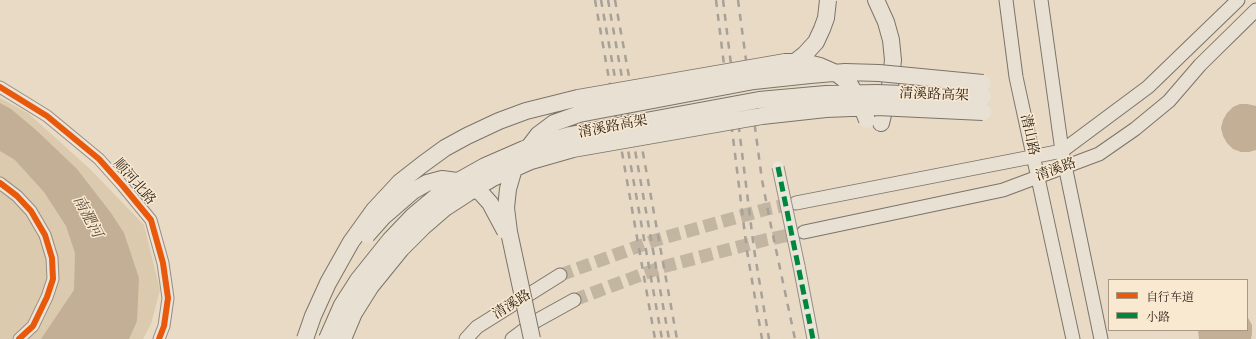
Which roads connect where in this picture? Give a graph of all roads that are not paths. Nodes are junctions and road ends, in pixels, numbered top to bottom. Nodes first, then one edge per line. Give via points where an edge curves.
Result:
1 (828, 0) edge
2 (876, 0) edge
3 (1006, 0) edge
4 (1042, 0) edge
5 (1238, 0) edge
6 (1256, 10) edge
7 (754, 81) junction
8 (0, 87) edge
9 (983, 97) junction
10 (1062, 151) junction
11 (1034, 157) junction
12 (1066, 166) junction
13 (778, 167) dead end
14 (1038, 176) junction
15 (0, 183) edge
16 (796, 203) tunnel mouth
17 (804, 232) tunnel mouth
18 (560, 274) tunnel mouth
19 (328, 283) junction
20 (574, 300) tunnel mouth
21 (19, 339) edge
22 (159, 339) edge
23 (305, 339) edge
24 (327, 339) edge
25 (343, 339) edge
26 (466, 339) edge
27 (512, 339) edge
28 (532, 339) edge
29 (813, 339) edge
30 (1073, 339) edge
31 (1101, 339) edge

1 - 7 highway, bridge via 826,18 816,42 788,67
2 - 19 highway, bridge via 886,22 893,60 890,86 874,121 849,83 836,73 804,62 758,66 578,98 526,111 450,145 400,182 365,222
3 - 11 main road, 潜山路 via 1016,77
4 - 10 main road
5 - 10 main road, 清溪路 via 1148,87
6 - 12 main road, 清溪路 via 1200,65 1169,101 1136,129 1099,154
7 - 9 highway, bridge via 845,72 879,73
7 - 28 highway, bridge via 579,114 554,123 538,135 515,165 508,188 506,208
8 - 22 street, 顺河北路 via 47,116 99,159 151,220 163,263 168,298 164,326
9 - 24 highway, 清溪路高架, bridge via 877,93 826,94 759,100 570,135 524,149 460,180 413,216 358,280 342,305
9 - 25 highway, 清溪路高架, bridge via 877,107 826,108 762,116 573,149 531,161 468,192 423,227 371,286 354,313
10 - 11 main road, 清溪路
10 - 12 main road
11 - 14 main road, 潜山路
11 - 16 main road, 清溪路
12 - 14 main road, 清溪路
12 - 31 main road
13 - 29 street, bridge
14 - 17 main road, 清溪路 via 1003,190
14 - 30 main road, 潜山路
15 - 21 street via 17,196 30,211 45,235 52,258 53,279 48,297 33,326
18 - 26 main road, 清溪路 via 477,327
19 - 23 highway, bridge
19 - 28 highway, bridge via 383,217 413,191 427,183 442,179 457,181 481,193 504,227 515,258
20 - 27 main road, 清溪路 via 536,321

